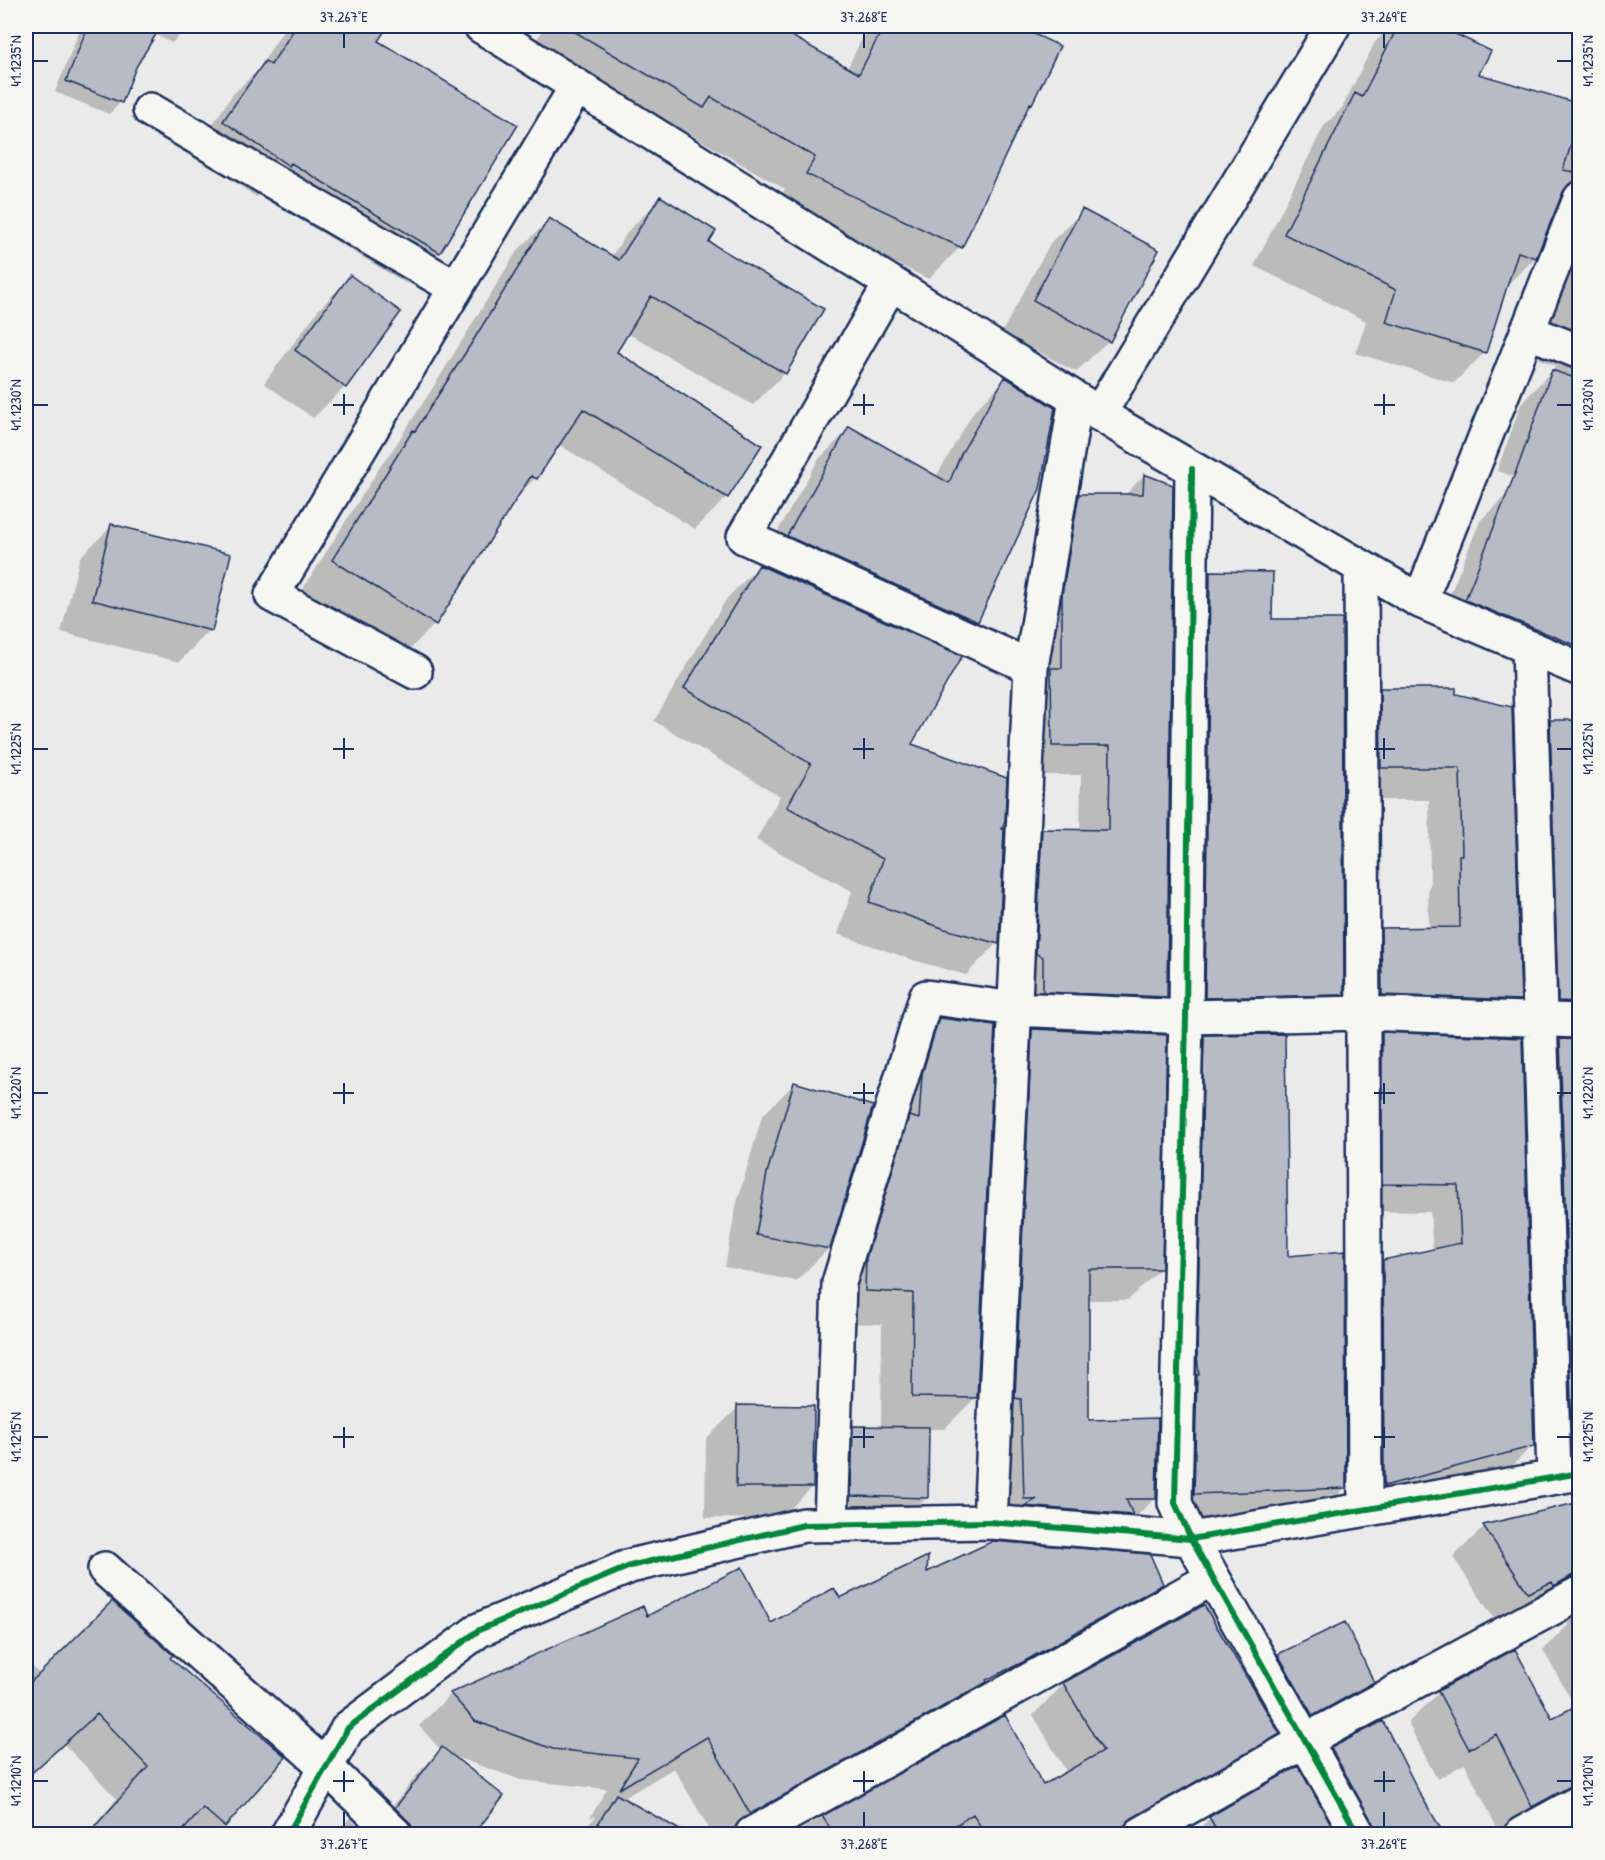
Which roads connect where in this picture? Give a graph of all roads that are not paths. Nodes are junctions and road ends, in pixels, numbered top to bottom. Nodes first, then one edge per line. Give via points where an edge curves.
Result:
1 (481, 26) edge
2 (1334, 26) edge
3 (577, 86) junction
4 (150, 110) dead end
5 (1580, 199) edge
6 (891, 283) junction
7 (456, 288) junction
8 (1527, 330) junction
9 (1580, 352) edge
10 (1087, 407) junction
11 (1192, 469) junction
12 (1361, 567) junction
13 (1420, 601) junction
14 (1530, 648) junction
15 (1031, 667) junction
16 (1580, 669) edge
17 (415, 672) dead end
18 (1015, 1009) junction
19 (1363, 1013) junction
20 (1186, 1017) junction
21 (1540, 1019) junction
22 (1580, 1021) edge
23 (1567, 1475) edge
24 (1365, 1509) junction
25 (990, 1522) junction
26 (831, 1524) junction
27 (1191, 1539) junction
28 (105, 1569) dead end
29 (1213, 1578) junction
30 (1580, 1593) edge
31 (1305, 1741) junction
32 (326, 1767) junction
33 (1580, 1802) edge
34 (288, 1834) edge
35 (395, 1834) edge
36 (752, 1834) edge
37 (1141, 1834) edge
38 (1358, 1834) edge
39 (1522, 1834) edge

1 - 3 street
2 - 10 street
3 - 6 street
3 - 7 street
4 - 7 street
5 - 8 street
6 - 10 street
6 - 15 street via 744,537
7 - 17 street via 272,595
8 - 9 street
8 - 13 street
10 - 11 street
10 - 15 street
11 - 12 street
11 - 20 street
12 - 13 street
12 - 19 street
13 - 14 street
14 - 16 street
14 - 21 street
15 - 18 street
18 - 20 street
18 - 25 street
18 - 26 street via 926,997 839,1283
19 - 20 street
19 - 21 street
19 - 24 street
20 - 27 street via 1175,1503
21 - 22 street
21 - 23 street
23 - 24 street
24 - 27 street
25 - 26 street
25 - 27 street
26 - 32 street via 804,1525 630,1566 479,1630 348,1728
27 - 29 street
28 - 32 street
29 - 31 street
29 - 36 street
30 - 31 street
31 - 37 street
31 - 38 street
32 - 34 street
32 - 35 street
33 - 39 street

